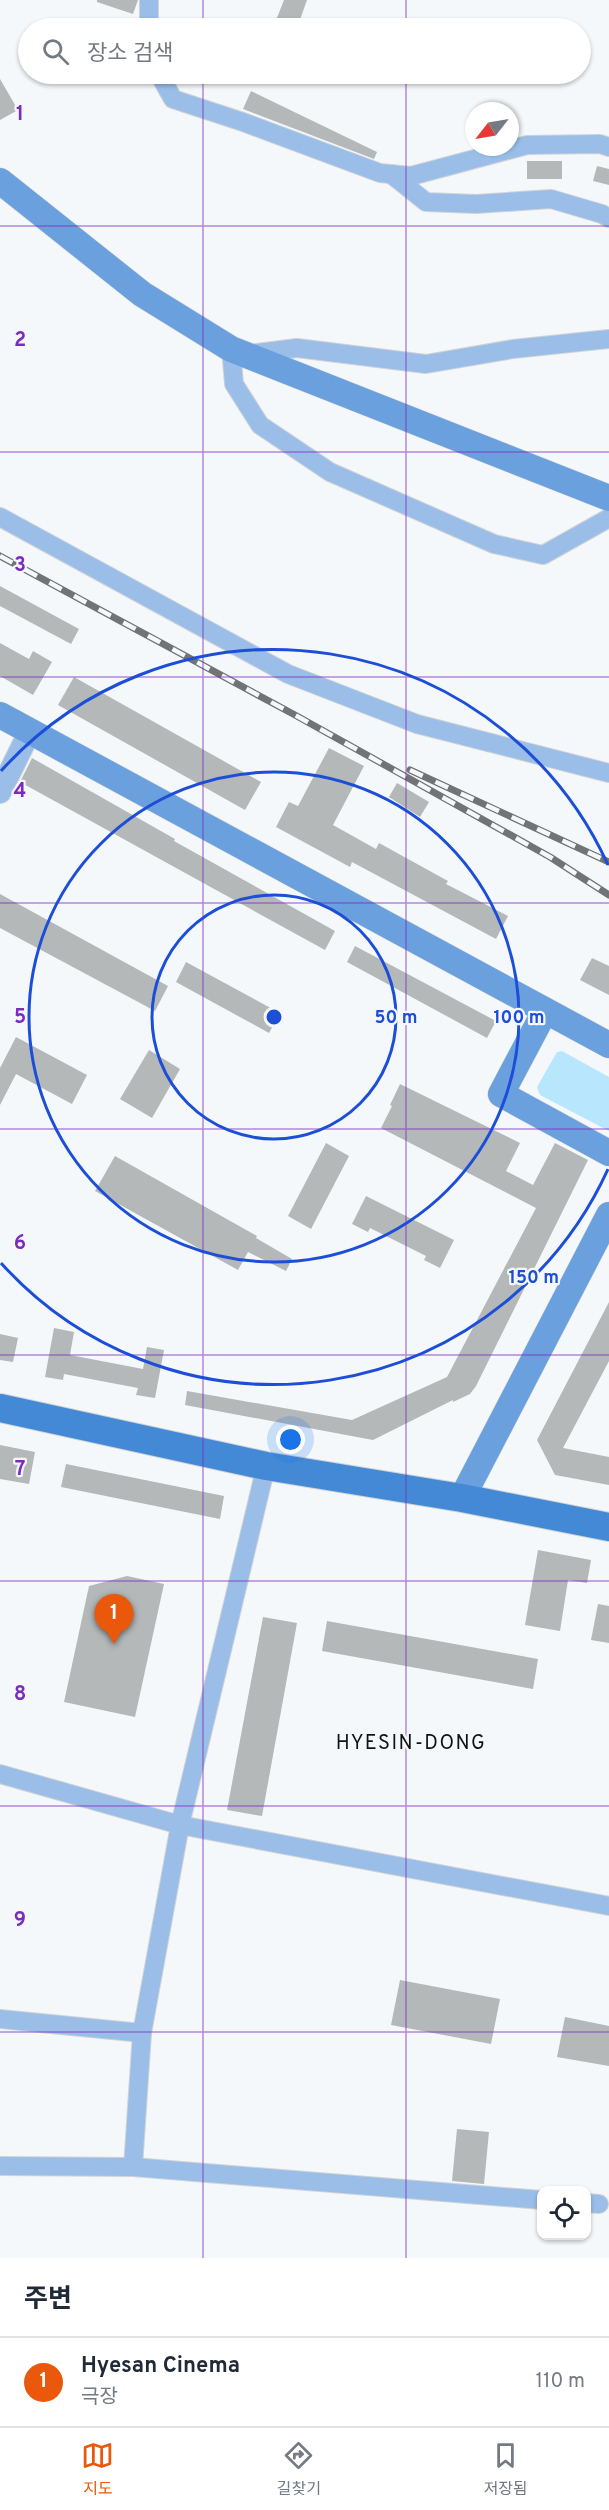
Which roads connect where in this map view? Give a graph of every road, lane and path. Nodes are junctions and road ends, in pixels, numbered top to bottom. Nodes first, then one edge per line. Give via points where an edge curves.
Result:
1 (149, 0) edge
2 (149, 18) edge
3 (165, 84) edge
4 (609, 147) edge
5 (391, 174) junction
6 (0, 181) edge
7 (609, 218) edge
8 (609, 339) edge
9 (239, 352) junction
10 (609, 498) edge
11 (0, 517) edge
12 (609, 518) edge
13 (0, 715) edge
14 (30, 731) junction
15 (609, 773) edge
16 (0, 792) edge
17 (545, 1011) junction
18 (609, 1045) edge
19 (609, 1152) edge
20 (609, 1215) edge
21 (0, 1408) edge
22 (266, 1466) junction
23 (462, 1498) junction
24 (609, 1527) edge
25 (0, 1774) edge
26 (180, 1825) junction
27 (609, 1906) edge
28 (0, 2019) edge
29 (142, 2033) junction
30 (0, 2166) edge
31 (133, 2167) junction
32 (537, 2200) edge

1 - 2 street
3 - 5 street via 173,99
4 - 5 street via 527,145 411,176
5 - 7 street via 426,202 476,204 551,199
6 - 9 main road via 142,294
8 - 9 street via 513,349 426,364 297,348
9 - 10 main road
9 - 12 street via 234,384 260,425 330,472 494,544 543,555
11 - 15 street via 288,674 417,724
13 - 14 main road
14 - 16 street
14 - 17 main road
17 - 18 main road
17 - 19 main road via 501,1094
20 - 23 main road
21 - 22 main road
22 - 23 main road
22 - 26 street
23 - 24 main road
25 - 26 street
26 - 27 street
26 - 29 street
28 - 29 street
29 - 31 street
30 - 31 street
31 - 32 street

